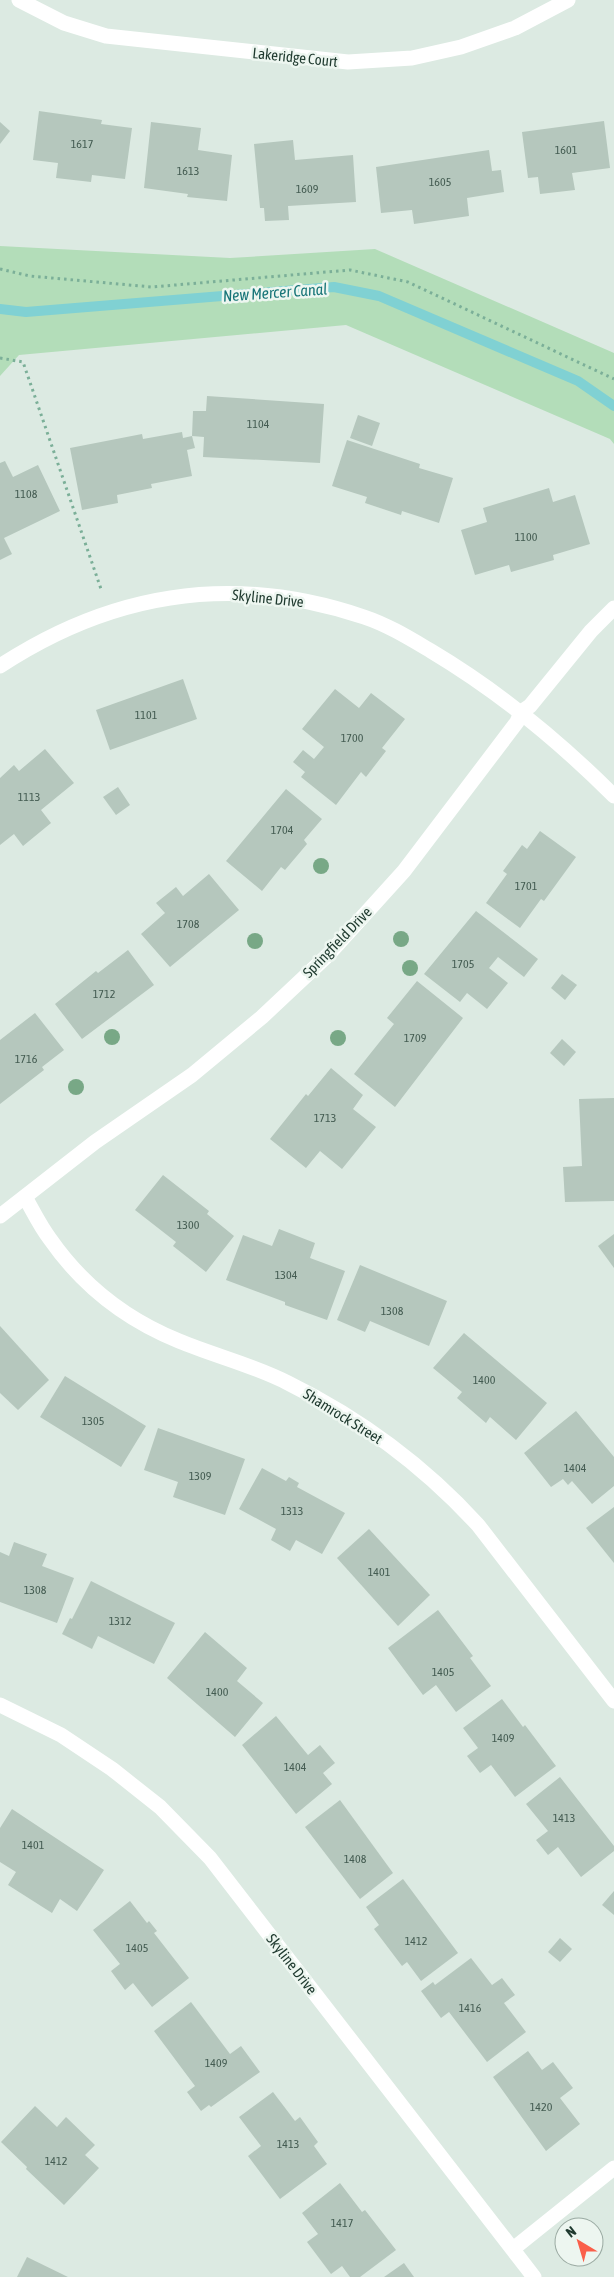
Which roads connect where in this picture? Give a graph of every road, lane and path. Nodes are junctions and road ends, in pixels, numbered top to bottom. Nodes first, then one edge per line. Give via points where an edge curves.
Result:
1 (19, 0) edge
2 (568, 0) edge
3 (0, 269) edge
4 (0, 358) edge
5 (614, 379) edge
6 (614, 608) edge
7 (109, 611) junction
8 (0, 666) edge
9 (521, 712) junction
10 (614, 796) edge
11 (25, 1196) junction
12 (0, 1216) edge
13 (614, 1701) edge
14 (0, 1705) edge
15 (614, 2168) edge
16 (513, 2249) junction
17 (534, 2277) edge

1 - 2 street, Lakeridge Court via 64,23 106,36 348,62 412,58 461,47 515,28
3 - 5 path via 30,276 152,287 350,270 408,282
4 - 7 path via 23,362
6 - 9 street, Springfield Drive via 530,706
7 - 8 street, Skyline Drive via 47,637
7 - 9 street, Skyline Drive via 157,599 210,593 306,600 364,617 399,632 462,670
9 - 10 street, Skyline Drive
9 - 11 street, Springfield Drive via 517,722 404,871 328,955 262,1017 192,1074
11 - 12 street, Springfield Drive
11 - 13 street, Shamrock Street via 49,1239 80,1277 134,1319 178,1341 288,1382 354,1420 407,1458 478,1525
14 - 16 street, Skyline Drive via 61,1735 112,1768 160,1807 210,1858
15 - 16 street
16 - 17 street, Skyline Drive

